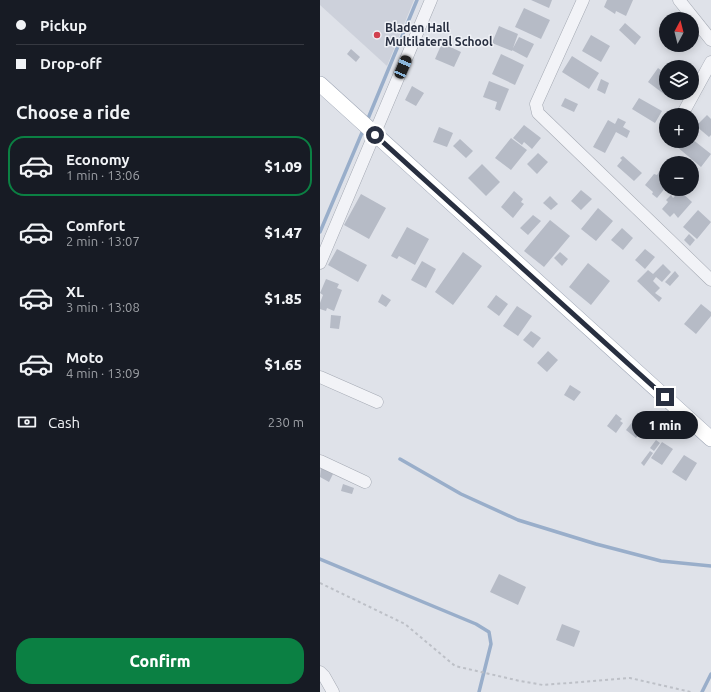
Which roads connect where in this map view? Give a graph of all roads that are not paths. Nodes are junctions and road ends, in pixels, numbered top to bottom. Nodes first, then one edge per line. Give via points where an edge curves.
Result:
1 (431, 0) edge
2 (583, 0) edge
3 (679, 0) edge
4 (711, 40) edge
5 (711, 62) edge
6 (320, 84) edge
7 (686, 108) edge
8 (375, 135) junction
9 (320, 263) edge
10 (711, 280) edge
11 (320, 377) edge
12 (377, 402) dead end
13 (711, 439) edge
14 (320, 461) edge
15 (365, 482) dead end
16 (320, 672) edge
17 (333, 692) edge

1 - 8 street
2 - 10 street via 536,104 538,113
3 - 4 street
5 - 7 street
6 - 8 main road
8 - 9 street
8 - 13 main road
11 - 12 street
14 - 15 street
16 - 17 street

